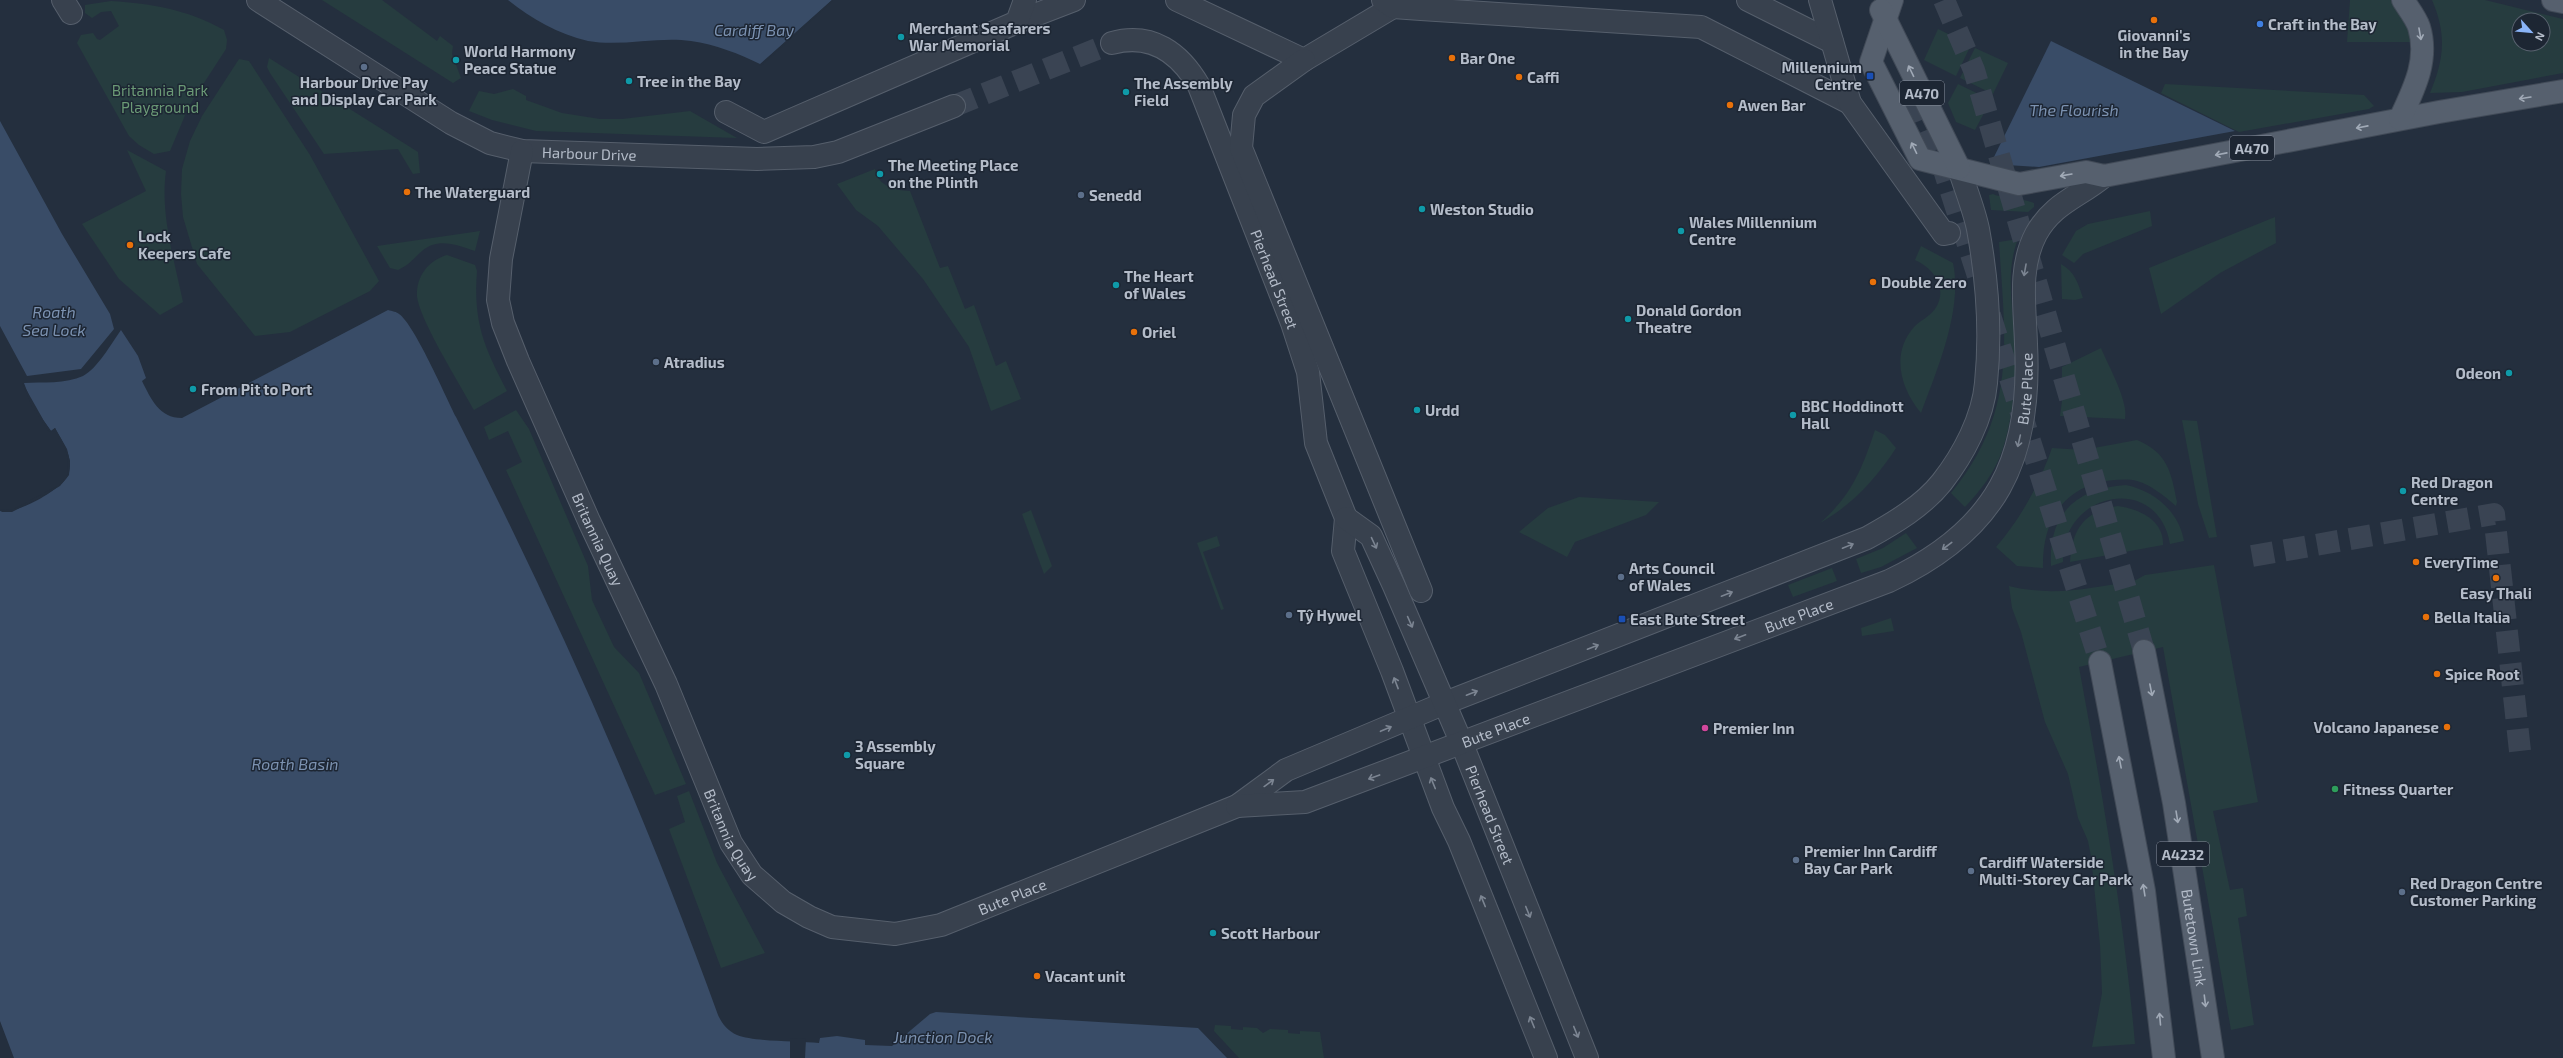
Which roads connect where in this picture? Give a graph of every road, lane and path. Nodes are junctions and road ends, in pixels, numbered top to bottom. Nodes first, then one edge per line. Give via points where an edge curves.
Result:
1 (258, 0) edge
2 (1025, 0) edge
3 (1074, 0) edge
4 (1177, 0) edge
5 (1748, 0) edge
6 (1820, 0) edge
7 (2403, 0) edge
8 (2553, 0) edge
9 (2563, 2) edge
10 (1388, 3) edge
11 (1884, 6) edge
12 (1017, 22) junction
13 (1832, 42) junction
14 (1112, 43) tunnel mouth
15 (1304, 60) junction
16 (2563, 91) edge
17 (1850, 103) junction
18 (954, 106) tunnel mouth
19 (726, 112) dead end
20 (2400, 119) junction
21 (522, 151) junction
22 (1959, 168) junction
23 (2104, 176) junction
24 (1949, 233) dead end
25 (1346, 518) junction
26 (1421, 592) dead end
27 (2144, 652) tunnel mouth
28 (2100, 662) tunnel mouth
29 (1445, 703) junction
30 (1410, 719) junction
31 (1462, 744) junction
32 (1424, 758) junction
33 (1237, 806) junction
34 (783, 902) joint
35 (1546, 1058) edge
36 (1586, 1058) edge
37 (2164, 1058) edge
38 (2213, 1058) edge

1 - 21 street, Harbour Drive via 451,123 490,143
2 - 12 street
3 - 12 street
4 - 15 street
5 - 13 street
6 - 13 street
7 -> 20 main road via 2418,26 2424,55 2416,86
8 - 9 main road
10 - 15 street
10 - 17 street via 1701,27
22 -> 11 main road, A470
22 -> 11 main road via 1920,159 1871,62
12 - 19 street via 764,132
13 - 17 street
14 - 25 street, Pierhead Street via 1135,39 1151,42 1172,53 1188,67 1199,86 1292,323 1308,372 1316,443
15 - 26 street via 1254,96 1244,115 1241,148
16 -> 20 main road, A470
17 - 24 street via 1944,234
18 - 21 street, Harbour Drive via 838,152 814,157 757,159
20 -> 23 main road, A470
21 - 34 street, Britannia Quay via 501,259 498,300 503,323 586,514 673,702 731,843 752,875
23 -> 22 main road, A470 via 2086,172 2019,184
29 -> 22 street, Bute Place via 1867,538 1917,506 1942,483 1964,450 1986,384 1987,326 1978,228
23 -> 31 street, Bute Place via 2088,190 2064,201 2049,216 2037,233 2028,253 2024,277 2028,384 2016,454 2006,478 1982,513 1963,534 1922,565 1888,581
25 -> 29 street, Pierhead Street via 1371,536
30 -> 25 street, Pierhead Street via 1343,551
27 -> 38 main road, Butetown Link / A4232 via 2174,802
37 -> 28 main road, A4232 via 2144,891
29 - 30 street, Bute Place
29 - 31 street, Pierhead Street
30 - 32 street, Pierhead Street
33 -> 30 street, Bute Place via 1286,770
31 - 32 street, Bute Place
31 -> 36 street, Pierhead Street
32 -> 33 street, Bute Place via 1305,802
35 -> 32 street, Pierhead Street
33 - 34 street, Bute Place via 941,925 895,934 832,927

